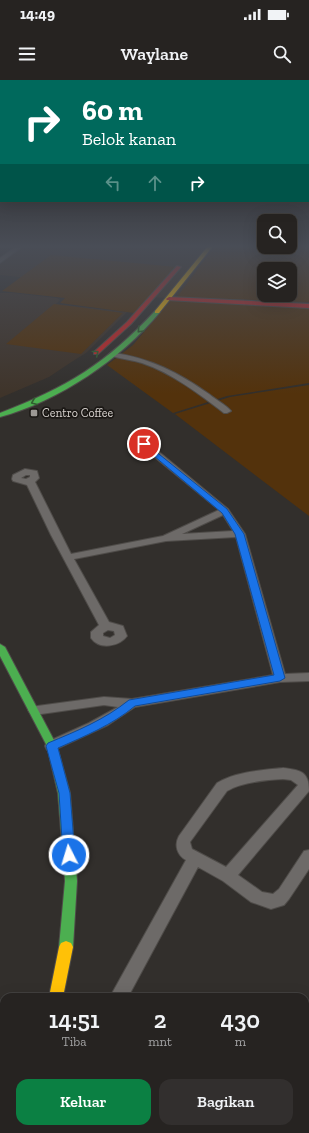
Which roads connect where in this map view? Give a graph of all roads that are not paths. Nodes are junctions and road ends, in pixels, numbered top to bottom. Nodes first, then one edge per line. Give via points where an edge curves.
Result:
1 (154, 295) edge
2 (172, 295) edge
3 (169, 299) junction
4 (309, 306) edge
5 (114, 355) junction
6 (89, 359) dead end
7 (227, 411) dead end
8 (0, 415) edge
9 (144, 444) dead end
10 (30, 481) dead end
11 (225, 511) junction
12 (240, 534) junction
13 (166, 538) junction
14 (69, 557) junction
15 (105, 626) dead end
16 (0, 647) edge
17 (309, 677) edge
18 (280, 678) junction
19 (132, 703) junction
20 (34, 710) junction
21 (52, 746) junction
22 (309, 856) edge
23 (196, 858) junction
24 (228, 876) junction
25 (57, 993) edge
26 (121, 993) edge

6 -> 1 main road
2 - 3 main road
3 - 4 main road
3 -> 5 main road
5 - 7 street via 159,366 182,378
5 -> 8 main road via 54,394
9 - 11 street
10 - 14 street
11 - 12 street
11 - 13 street
12 - 13 street
12 - 18 street
13 - 14 street
14 - 15 street
16 - 20 main road
17 - 18 street
18 - 19 street
19 - 20 street via 104,701
19 - 21 street via 96,727
20 - 21 main road
21 - 25 main road via 64,793 71,881 67,939
22 - 24 street via 284,894 278,900 270,902 257,897
23 - 24 street
23 - 24 street via 187,853 182,842 222,787 270,773 299,778 305,784 302,791
23 - 26 street

